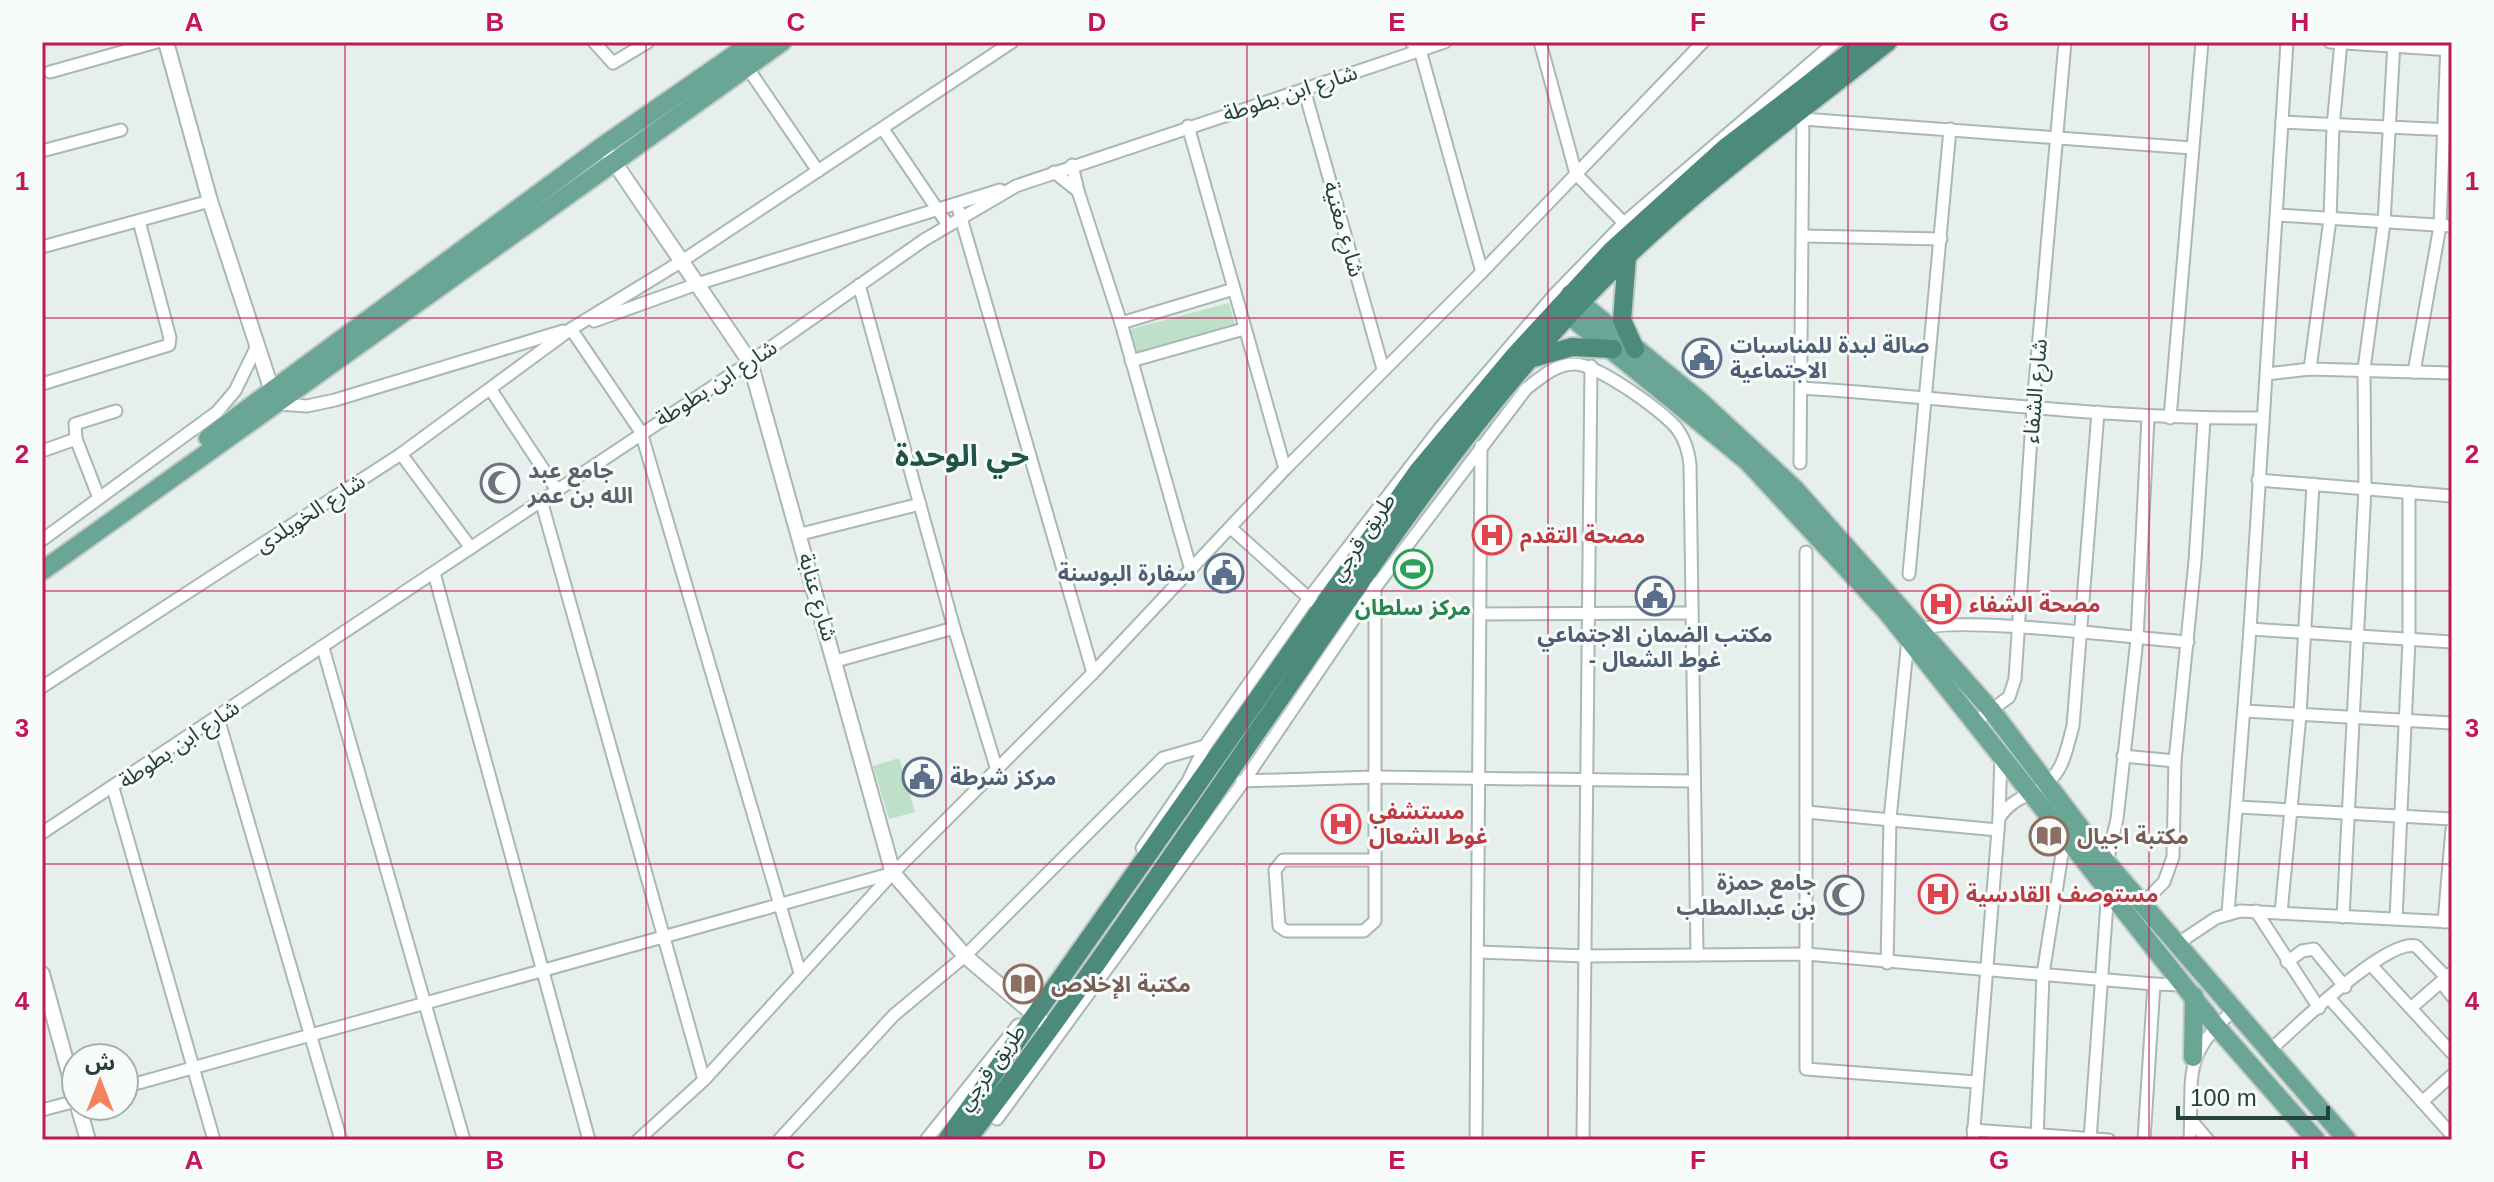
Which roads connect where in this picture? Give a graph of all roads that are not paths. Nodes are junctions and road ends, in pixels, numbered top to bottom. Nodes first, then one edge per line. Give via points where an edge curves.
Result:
1 (157, 42) edge
2 (166, 42) edge
3 (594, 42) edge
4 (648, 42) edge
5 (753, 42) edge
6 (782, 42) edge
7 (1012, 42) edge
8 (1445, 42) edge
9 (1540, 42) edge
10 (1703, 42) edge
11 (1835, 42) edge
12 (1863, 42) edge
13 (1888, 42) edge
14 (2065, 42) edge
15 (2202, 42) edge
16 (2287, 42) edge
17 (2330, 42) edge
18 (2341, 42) edge
19 (2394, 44) edge
20 (1415, 46) edge
21 (2449, 47) edge
22 (747, 67) junction
23 (50, 72) dead end
24 (1304, 89) junction
25 (1803, 114) junction
26 (2282, 122) junction
27 (1188, 126) junction
28 (2333, 127) junction
29 (2389, 127) junction
30 (883, 129) junction
31 (1950, 129) junction
32 (121, 130) dead end
33 (2447, 130) edge
34 (2058, 137) junction
35 (2192, 148) junction
36 (42, 151) edge
37 (608, 153) junction
38 (1072, 165) junction
39 (818, 171) junction
40 (1054, 172) junction
41 (1576, 174) junction
42 (1016, 186) junction
43 (1078, 191) junction
44 (210, 201) junction
45 (955, 203) junction
46 (938, 208) junction
47 (2277, 215) junction
48 (962, 217) junction
49 (2330, 219) junction
50 (139, 221) junction
51 (1624, 223) junction
52 (2384, 223) junction
53 (948, 225) junction
54 (2446, 226) edge
55 (1804, 236) junction
56 (1941, 239) junction
57 (42, 247) edge
58 (1627, 257) junction
59 (682, 261) junction
60 (1482, 272) junction
61 (697, 284) junction
62 (859, 285) junction
63 (1234, 289) junction
64 (1570, 305) junction
65 (1121, 323) junction
66 (571, 329) junction
67 (1244, 329) junction
68 (256, 348) junction
69 (1613, 349) junction
70 (1635, 349) junction
71 (1533, 358) junction
72 (1131, 361) junction
73 (750, 362) junction
74 (1591, 366) junction
75 (1383, 369) junction
76 (2310, 369) junction
77 (2364, 369) junction
78 (2414, 372) junction
79 (2452, 373) edge
80 (2267, 374) junction
81 (42, 384) edge
82 (1802, 388) junction
83 (491, 390) junction
84 (1925, 396) junction
85 (274, 398) junction
86 (1695, 406) junction
87 (2033, 406) junction
88 (116, 411) dead end
89 (2098, 412) junction
90 (2148, 417) junction
91 (2170, 418) junction
92 (2263, 418) junction
93 (2204, 419) junction
94 (1678, 430) junction
95 (641, 432) junction
96 (76, 439) junction
97 (1481, 445) junction
98 (42, 451) edge
99 (401, 454) junction
100 (1800, 463) dead end
101 (1285, 469) junction
102 (1424, 475) junction
103 (2258, 480) junction
104 (2313, 484) junction
105 (2365, 488) junction
106 (557, 490) junction
107 (2409, 492) junction
108 (2452, 496) edge
109 (99, 498) junction
110 (541, 500) junction
111 (920, 504) junction
112 (1232, 529) junction
113 (801, 534) junction
114 (42, 540) edge
115 (471, 548) junction
116 (1806, 552) dead end
117 (42, 558) edge
118 (1191, 570) junction
119 (42, 571) edge
120 (434, 573) junction
121 (1909, 574) dead end
122 (1371, 579) junction
123 (1315, 603) junction
124 (1590, 613) junction
125 (1691, 613) junction
126 (1480, 614) junction
127 (2016, 627) junction
128 (954, 628) junction
129 (2250, 629) junction
130 (2302, 631) junction
131 (1915, 634) junction
132 (2083, 635) junction
133 (2355, 635) junction
134 (2137, 639) junction
135 (2409, 640) junction
136 (2188, 642) junction
137 (2452, 642) edge
138 (323, 648) junction
139 (836, 661) junction
140 (1093, 673) junction
141 (42, 687) edge
142 (1991, 710) junction
143 (2244, 711) junction
144 (2300, 715) junction
145 (218, 718) junction
146 (2353, 718) junction
147 (2404, 721) junction
148 (1975, 722) junction
149 (2452, 723) edge
150 (1205, 746) junction
151 (2001, 754) junction
152 (2123, 756) junction
153 (2175, 761) junction
154 (996, 767) junction
155 (1375, 777) junction
156 (1224, 779) junction
157 (1477, 779) junction
158 (1587, 779) junction
159 (1244, 781) junction
160 (1693, 781) junction
161 (2039, 787) junction
162 (113, 788) junction
163 (2238, 807) junction
164 (2291, 809) junction
165 (1806, 812) junction
166 (2347, 813) junction
167 (2400, 816) junction
168 (1890, 819) junction
169 (2452, 819) edge
170 (1999, 824) junction
171 (2452, 829) edge
172 (42, 833) edge
173 (2065, 834) junction
174 (1373, 860) junction
175 (2107, 863) junction
176 (893, 873) junction
177 (2108, 889) junction
178 (2142, 904) junction
179 (780, 905) junction
180 (2256, 911) junction
181 (2228, 913) junction
182 (2281, 913) junction
183 (2343, 917) junction
184 (2396, 919) junction
185 (2448, 922) edge
186 (664, 936) junction
187 (2177, 944) junction
188 (1478, 952) junction
189 (1806, 954) junction
190 (1697, 955) junction
191 (965, 956) junction
192 (1586, 956) junction
193 (2287, 962) junction
194 (1887, 963) junction
195 (2371, 965) junction
196 (1987, 968) junction
197 (541, 969) junction
198 (800, 973) junction
199 (42, 974) edge
200 (2043, 974) junction
201 (2446, 977) edge
202 (2104, 981) junction
203 (2154, 984) junction
204 (2345, 987) junction
205 (2190, 991) junction
206 (2452, 996) edge
207 (2330, 999) junction
208 (426, 1002) junction
209 (2319, 1008) junction
210 (2411, 1008) junction
211 (2234, 1010) junction
212 (1039, 1017) junction
213 (2216, 1026) junction
214 (310, 1035) junction
215 (61, 1042) edge
216 (2269, 1051) junction
217 (2452, 1053) edge
218 (2193, 1057) junction
219 (192, 1068) junction
220 (2452, 1075) edge
221 (704, 1080) junction
222 (1976, 1082) junction
223 (140, 1083) edge
224 (2422, 1102) junction
225 (997, 1119) dead end
226 (2191, 1120) junction
227 (2450, 1129) edge
228 (1973, 1135) edge
229 (2037, 1137) edge
230 (2090, 1139) edge
231 (214, 1140) edge
232 (341, 1140) edge
233 (464, 1140) edge
234 (589, 1140) edge
235 (638, 1140) edge
236 (779, 1140) edge
237 (926, 1140) edge
238 (947, 1140) edge
239 (967, 1140) edge
240 (1476, 1140) edge
241 (1583, 1140) edge
242 (2109, 1140) edge
243 (2144, 1140) edge
244 (2190, 1140) edge
245 (2208, 1140) edge
246 (2316, 1140) edge
247 (2347, 1140) edge

1 - 23 street
2 - 44 street
3 - 4 street via 613,63
5 - 37 main road
6 - 22 main road
7 - 30 street
8 - 20 street, شارع ابن بطوطة
9 - 41 street
10 - 41 street
11 - 51 street
12 - 64 highway, طريق قرجي via 1725,148 1611,251
13 - 25 highway, طريق قرجي
14 - 34 street, شارع الشفاء
15 - 35 street
16 - 26 street
17 - 18 street
18 - 19 street
18 - 28 street
19 - 21 street
19 - 29 street
20 - 24 street, شارع ابن بطوطة
20 - 60 street
21 - 33 street
22 - 37 main road
22 - 39 street
24 - 27 street, شارع ابن بطوطة
24 - 75 street, شارع مغنية
25 - 31 street
25 - 55 street
25 - 58 highway, طريق قرجي via 1732,163
26 - 28 street
26 - 47 street
27 - 38 street, شارع ابن بطوطة
27 - 63 street
28 - 29 street
28 - 49 street
29 - 33 street
29 - 52 street
30 - 39 street
30 - 46 street
31 - 34 street
31 - 56 street
32 - 36 street
33 - 54 street
34 - 35 street
34 - 87 street, شارع الشفاء
35 - 91 street
37 - 59 street, شارع عنابة
37 - 85 main road
38 - 40 street, شارع ابن بطوطة
38 - 43 street
39 - 59 street
40 - 42 street, شارع ابن بطوطة
40 - 43 street
41 - 51 street
41 - 60 street
42 - 45 street
42 - 48 street, شارع ابن بطوطة
43 - 65 street
44 - 50 street
44 - 68 street
45 - 46 street
45 - 48 street
46 - 53 street
46 - 61 street
47 - 49 street
47 - 80 street
48 - 53 street, شارع ابن بطوطة
48 - 140 street
49 - 52 street
49 - 76 street
50 - 57 street
50 - 81 street via 169,345
51 - 123 street via 1440,428
52 - 54 street
52 - 77 street
53 - 62 street, شارع ابن بطوطة
54 - 78 street
55 - 56 street
55 - 82 street
56 - 84 street
58 - 64 highway, طريق قرجي
58 - 70 highway via 1622,320
59 - 61 street, شارع عنابة
59 - 66 street
60 - 75 street
61 - 66 street
61 - 73 street, شارع عنابة
62 - 73 street, شارع ابن بطوطة
62 - 111 street
63 - 65 street
63 - 67 street
64 - 69 main road
64 - 70 main road
64 - 71 highway, طريق قرجي
64 - 102 highway, طريق قرجي
65 - 72 street
66 - 83 street, شارع الخويلدى
66 - 85 street via 335,400 307,406
66 - 95 street
67 - 72 street
67 - 101 street
68 - 85 street
68 - 109 street via 235,391 217,412
69 - 71 highway via 1572,347
69 - 86 main road
70 - 86 main road
71 - 102 highway, طريق قرجي
72 - 118 street
73 - 95 street, شارع ابن بطوطة
73 - 113 street, شارع عنابة
74 - 94 street
74 - 97 street via 1574,364 1547,372 1526,389
74 - 124 street
75 - 101 street
76 - 77 street
76 - 80 street
77 - 78 street
77 - 105 street
78 - 79 street
80 - 92 street
82 - 84 street
82 - 100 street
83 - 99 street, شارع الخويلدى
83 - 106 street
84 - 87 street
84 - 121 street
85 - 117 main road
85 - 119 main road
86 - 94 street
86 - 131 main road via 1794,488
87 - 89 street
87 - 127 street, شارع الشفاء
88 - 96 street via 75,424
89 - 90 street
89 - 132 street
90 - 91 street
90 - 134 street
91 - 93 street
92 - 93 street
92 - 103 street
93 - 136 street
94 - 125 street via 1690,465
95 - 106 street, شارع ابن بطوطة
95 - 179 street
96 - 98 street
96 - 109 street
97 - 122 street
97 - 126 street
99 - 115 street
99 - 141 street, شارع الخويلدى
101 - 112 street
102 - 122 highway, طريق قرجي
102 - 123 highway, طريق قرجي
103 - 104 street
103 - 129 street
104 - 105 street
104 - 130 street
105 - 107 street
105 - 133 street
106 - 110 street, شارع ابن بطوطة
107 - 108 street
107 - 135 street
109 - 114 street
110 - 115 street, شارع ابن بطوطة
110 - 186 street
111 - 113 street
111 - 128 street
112 - 118 street
112 - 123 street
113 - 139 street, شارع عنابة
115 - 120 street, شارع ابن بطوطة
116 - 165 street
118 - 140 street
120 - 138 street, شارع ابن بطوطة
120 - 197 street
122 - 155 street
122 - 156 highway, طريق قرجي
122 - 159 street
123 - 150 street
123 - 212 highway, طريق قرجي
124 - 125 street
124 - 126 street
124 - 158 street
125 - 160 street
126 - 157 street
127 - 131 street via 1938,624
127 - 132 street
127 - 142 street, شارع الشفاء via 2012,690
128 - 139 street
128 - 154 street
129 - 130 street
129 - 143 street
130 - 133 street
130 - 144 street
131 - 142 main road
131 - 148 main road
131 - 168 street
132 - 134 street
132 - 161 street via 2073,726 2061,767
133 - 135 street
133 - 146 street
134 - 136 street
134 - 152 street
135 - 137 street
135 - 147 street
136 - 153 street
138 - 145 street, شارع ابن بطوطة
138 - 208 street
139 - 176 street, شارع عنابة
140 - 154 street
142 - 148 street, شارع الشفاء
142 - 161 main road
143 - 144 street
143 - 163 street
144 - 146 street
144 - 164 street
145 - 162 street, شارع ابن بطوطة
145 - 214 street
146 - 147 street
146 - 166 street
147 - 149 street
147 - 167 street
148 - 151 main road
150 - 191 street via 1163,758
150 - 212 street
151 - 161 main road
151 - 170 street
152 - 153 street
152 - 175 street
153 - 178 street via 2173,857 2164,882
154 - 176 street
155 - 157 street
155 - 159 street
155 - 174 street
156 - 159 street
156 - 212 highway, طريق قرجي
157 - 158 street
157 - 188 street
158 - 160 street
158 - 192 street
159 - 225 street
160 - 190 street
161 - 170 street via 2012,802
161 - 173 main road
161 - 175 main road
162 - 172 street, شارع ابن بطوطة
162 - 219 street
163 - 164 street
163 - 181 street
164 - 166 street
164 - 182 street
165 - 168 street
165 - 189 street
166 - 167 street
166 - 183 street
167 - 169 street
167 - 184 street
168 - 170 street
168 - 194 street
170 - 196 street
171 - 185 street
173 - 177 main road
173 - 200 street
174 - 174 street via 1283,860 1275,870 1279,926 1286,931 1371,927
175 - 178 main road
176 - 179 street
176 - 191 street, شارع عنابة
176 - 198 street
177 - 202 street
177 - 205 main road
178 - 187 main road
179 - 186 street
179 - 198 street
180 - 181 street
180 - 182 street
180 - 193 street
181 - 187 street
182 - 183 street
183 - 184 street
184 - 185 street
186 - 197 street
186 - 221 street
187 - 211 main road
188 - 192 street
188 - 240 street
189 - 190 street
189 - 194 street
189 - 222 street via 1806,1069
190 - 192 street
191 - 212 street, شارع عنابة
191 - 236 street via 894,1015
192 - 241 street
193 - 204 street via 2306,949 2317,951
193 - 209 street
194 - 196 street
195 - 201 street via 2396,948 2413,944
195 - 204 street
195 - 210 street
196 - 200 street
196 - 222 street
197 - 208 street
197 - 234 street
198 - 221 street
199 - 215 street
200 - 202 street
200 - 229 street
201 - 206 street
201 - 210 street
202 - 203 street
202 - 230 street
203 - 205 street
203 - 243 street
204 - 207 street
205 - 213 main road
205 - 218 main road
207 - 209 street
207 - 224 street
208 - 214 street
208 - 233 street
209 - 216 street
210 - 217 street
211 - 213 street
211 - 216 main road
212 - 237 street
212 - 238 highway, طريق قرجي
212 - 239 highway, طريق قرجي
213 - 218 street
213 - 246 main road
214 - 219 street
214 - 232 street
216 - 247 main road
218 - 226 street
219 - 223 street
219 - 231 street
220 - 224 street
221 - 235 street
222 - 228 street
224 - 227 street
226 - 244 street
226 - 245 street
228 - 229 street
229 - 230 street
230 - 242 street

